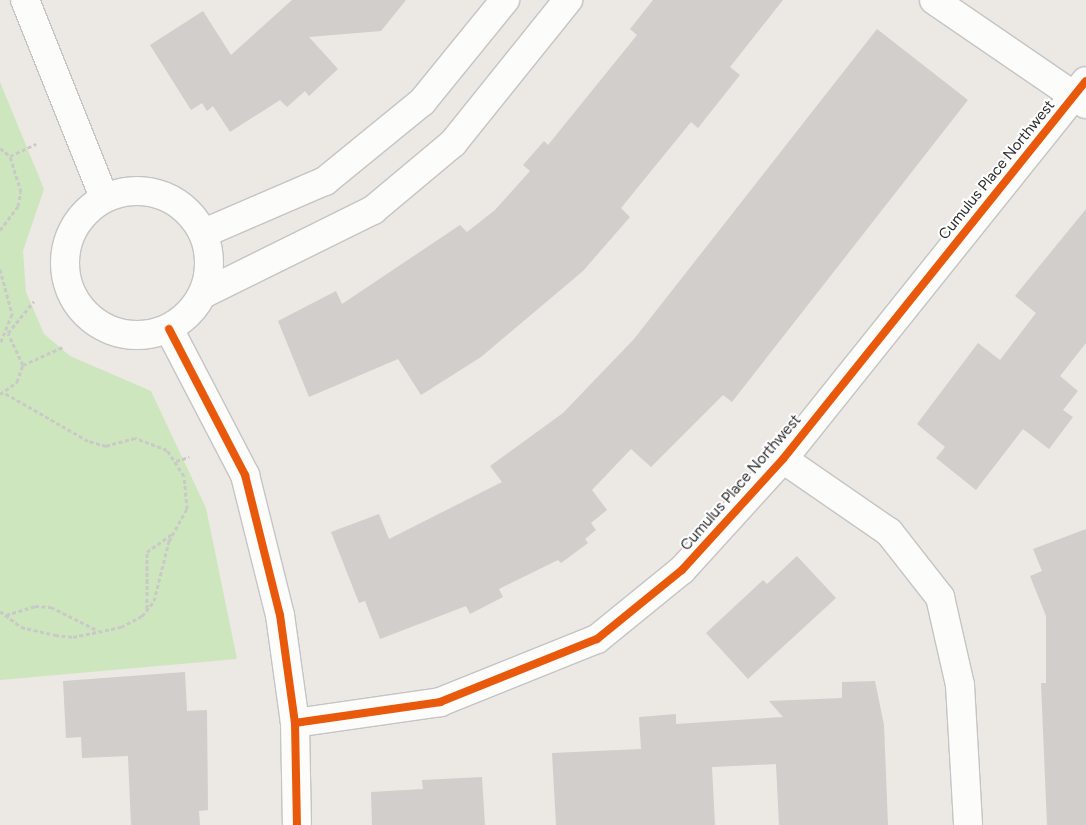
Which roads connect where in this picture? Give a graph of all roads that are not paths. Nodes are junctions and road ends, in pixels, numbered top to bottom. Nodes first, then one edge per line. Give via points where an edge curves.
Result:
1 (25, 0) edge
2 (505, 0) edge
3 (568, 0) edge
4 (934, 0) edge
5 (1082, 94) edge
6 (104, 198) junction
7 (204, 234) junction
8 (203, 294) junction
9 (169, 329) junction
10 (783, 459) junction
11 (294, 723) junction
12 (297, 825) edge
13 (968, 825) edge

1 - 6 street
2 - 7 street via 422,102 325,181
3 - 8 street via 454,143 373,210
4 - 5 street
5 - 10 street, Cumulus Place Northwest
6 - 7 street via 133,190 152,192 176,202
6 - 9 street via 82,216 67,243 65,270 70,293 88,317 108,330 132,336
7 - 8 street via 210,266
8 - 9 street via 188,315
9 - 11 street via 245,475 280,615
10 - 11 street, Cumulus Place Northwest via 682,570 597,639 440,702
10 - 13 street via 889,532 940,597 960,685
11 - 12 street

